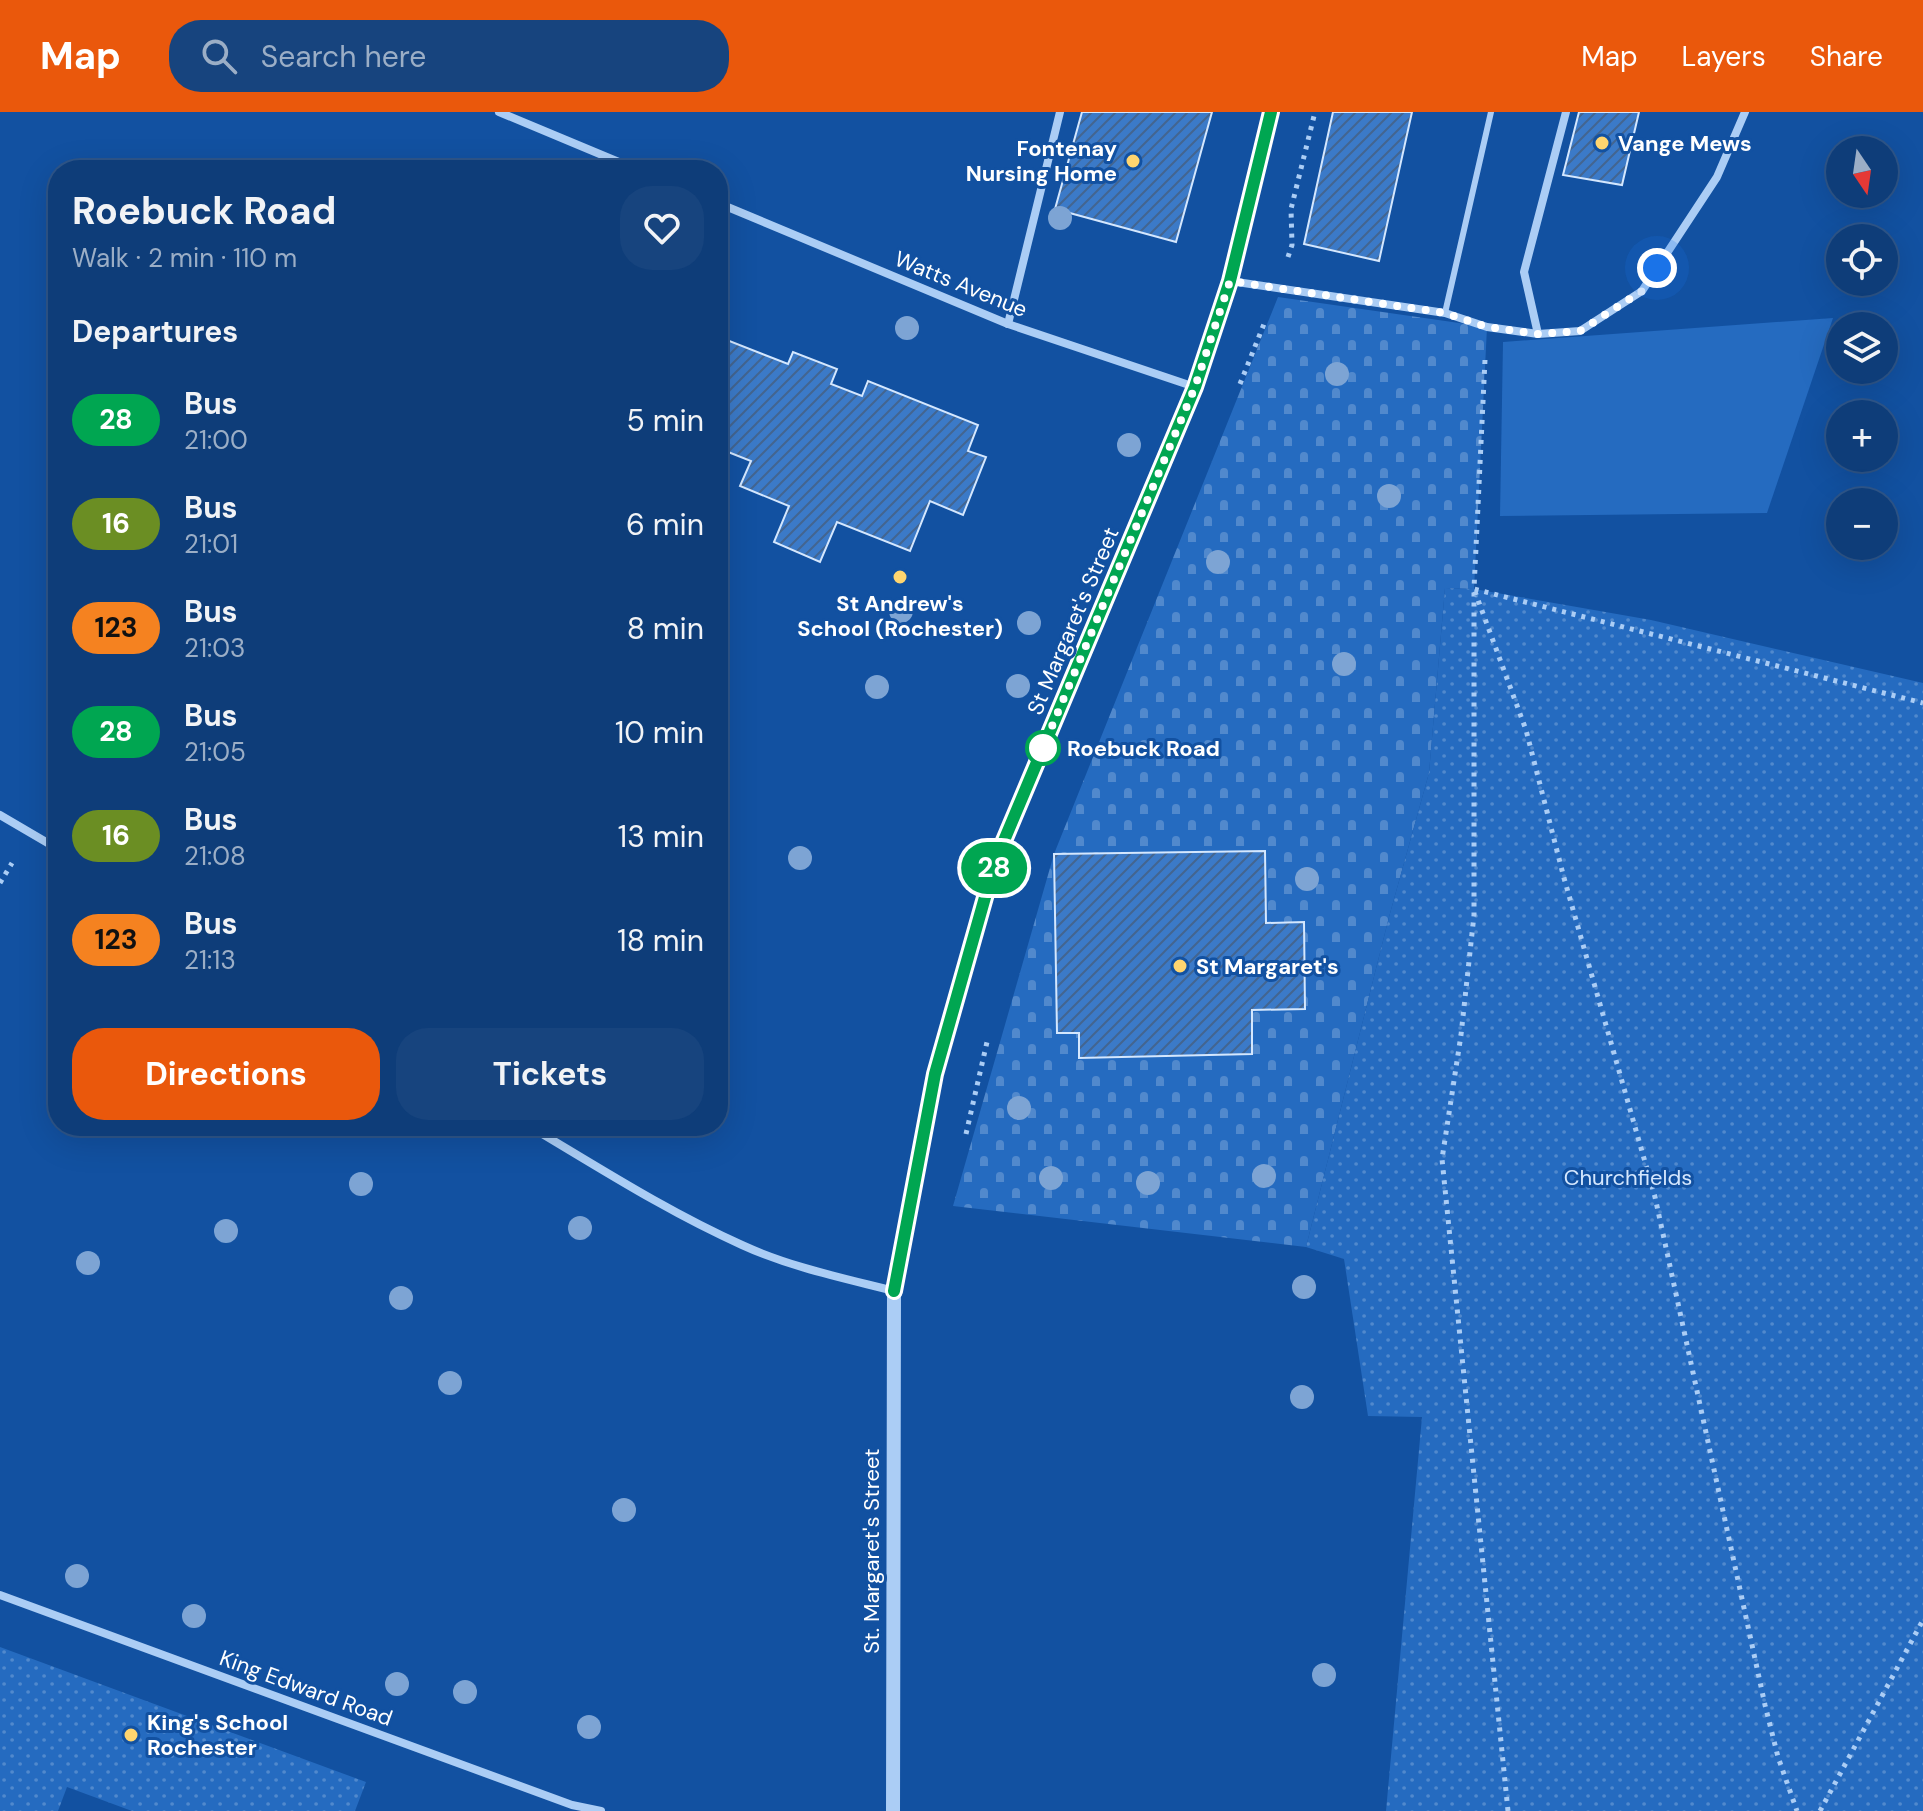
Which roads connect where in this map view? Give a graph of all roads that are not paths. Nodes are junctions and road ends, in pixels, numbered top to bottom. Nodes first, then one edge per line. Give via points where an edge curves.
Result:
1 (499, 112) edge
2 (1060, 112) edge
3 (1271, 112) edge
4 (1491, 112) edge
5 (1566, 112) edge
6 (1745, 112) edge
7 (614, 160) edge
8 (728, 207) edge
9 (1230, 281) junction
10 (1445, 313) junction
11 (1008, 324) junction
12 (1538, 334) junction
13 (1195, 387) junction
14 (0, 815) edge
15 (48, 843) edge
16 (546, 1136) edge
17 (894, 1291) junction
18 (0, 1595) edge
19 (601, 1811) edge
20 (893, 1811) edge

1 - 7 street
2 - 11 street
3 - 9 street, St Margaret's Street
4 - 10 lane
5 - 12 street via 1524,272
6 - 12 street via 1717,177 1642,291 1580,331
8 - 11 street, Watts Avenue
9 - 10 street
9 - 13 street, St Margaret's Street
10 - 12 street via 1487,327
11 - 13 street, Watts Avenue
13 - 17 street, St Margaret's Street via 995,862 935,1074
14 - 15 street
16 - 17 street via 742,1245
17 - 20 street, St. Margaret's Street
18 - 19 street, King Edward Road via 572,1805

